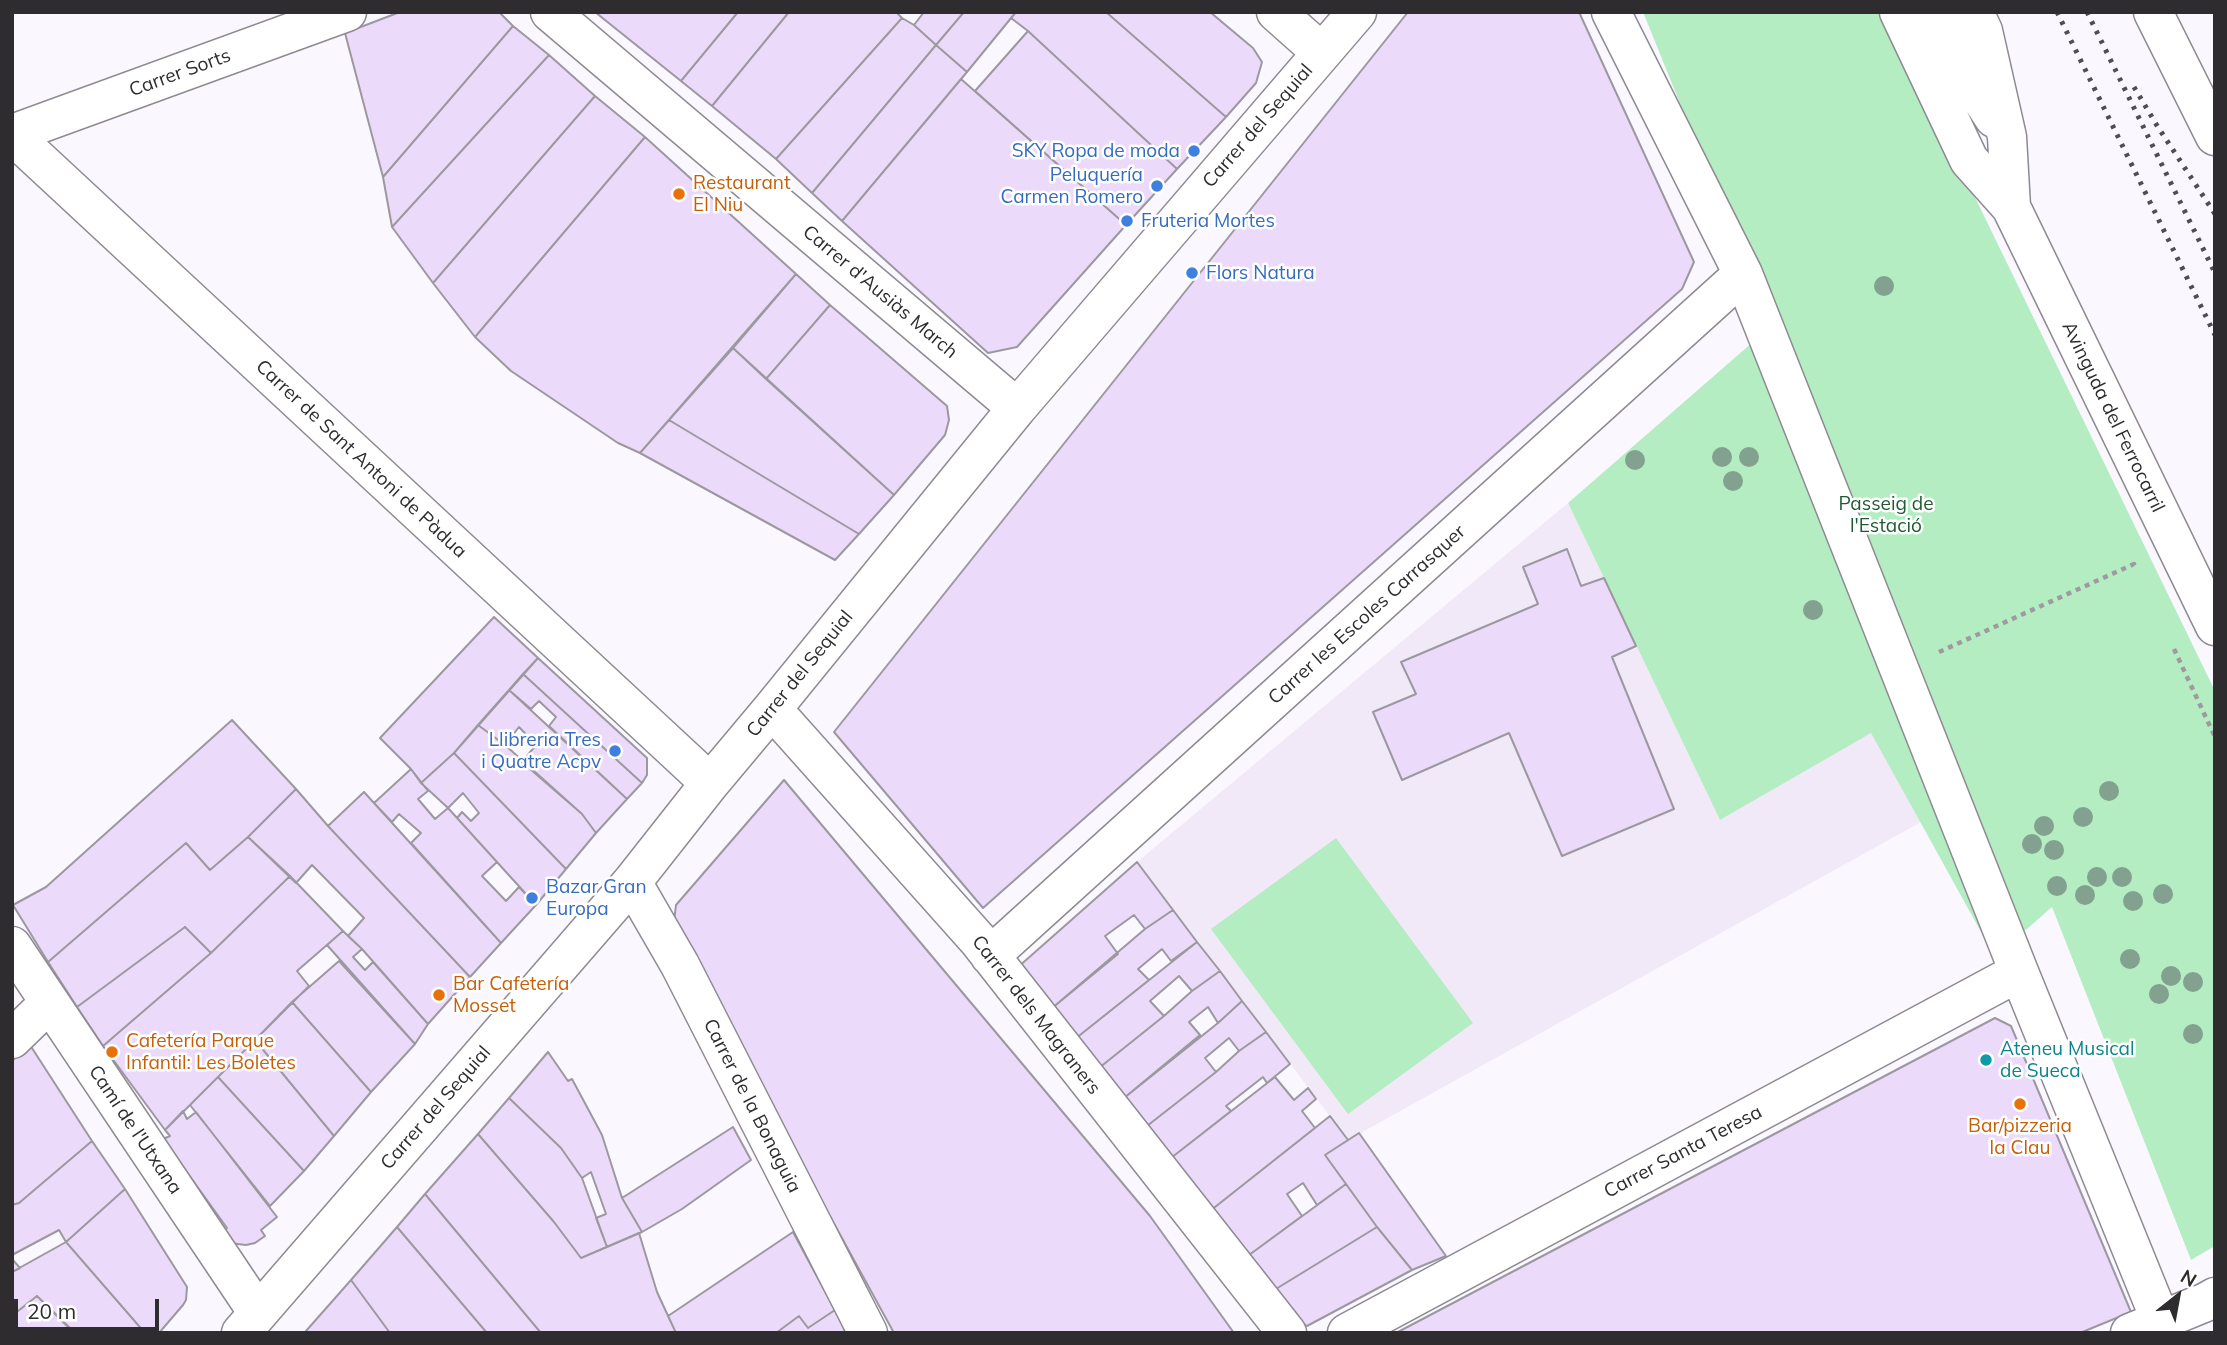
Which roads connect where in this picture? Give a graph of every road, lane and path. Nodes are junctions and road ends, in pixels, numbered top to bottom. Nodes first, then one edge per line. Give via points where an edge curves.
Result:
1 (347, 12) edge
2 (551, 12) edge
3 (1276, 12) edge
4 (1357, 12) edge
5 (1611, 12) edge
6 (1899, 12) edge
7 (1935, 12) edge
8 (1974, 12) edge
9 (2153, 12) edge
10 (1321, 52) junction
11 (12, 134) edge
12 (2215, 136) edge
13 (2007, 137) junction
14 (2011, 207) junction
15 (1743, 274) junction
16 (1017, 408) junction
17 (2134, 564) dead end
18 (2215, 626) edge
19 (1899, 670) junction
20 (772, 709) junction
21 (710, 783) junction
22 (632, 881) junction
23 (12, 946) edge
24 (990, 956) junction
25 (2019, 972) junction
26 (49, 1003) junction
27 (12, 1039) edge
28 (2212, 1307) edge
29 (249, 1323) edge
30 (2145, 1326) edge
31 (868, 1333) edge
32 (1287, 1333) edge
33 (1347, 1333) edge

1 - 11 street, Carrer Sorts
2 - 16 street, Carrer d'Ausiàs March
3 - 10 street
4 - 10 street, Carrer del Sequial
5 - 15 street
6 - 14 street via 1969,160
7 - 13 street via 1959,66
8 - 13 street via 1983,31
9 - 12 street
10 - 16 street, Carrer del Sequial
11 - 21 street, Carrer de Sant Antoni de Pàdua
13 - 14 street
14 - 18 street, Avinguda del Ferrocarril
15 - 19 street
15 - 24 street, Carrer les Escoles Carrasquer
16 - 20 street, Carrer del Sequial
17 - 19 path
19 - 25 street
20 - 21 street, Carrer del Sequial
20 - 24 street, Carrer dels Magraners
21 - 22 street, Carrer del Sequial
22 - 29 street, Carrer del Sequial
22 - 31 street, Carrer de la Bonaguia via 680,965
23 - 26 street, Camí de l'Utxana
24 - 32 street, Carrer dels Magraners
25 - 30 street
25 - 33 street, Carrer Santa Teresa
26 - 27 street
26 - 29 street, Camí de l'Utxana
28 - 30 street

